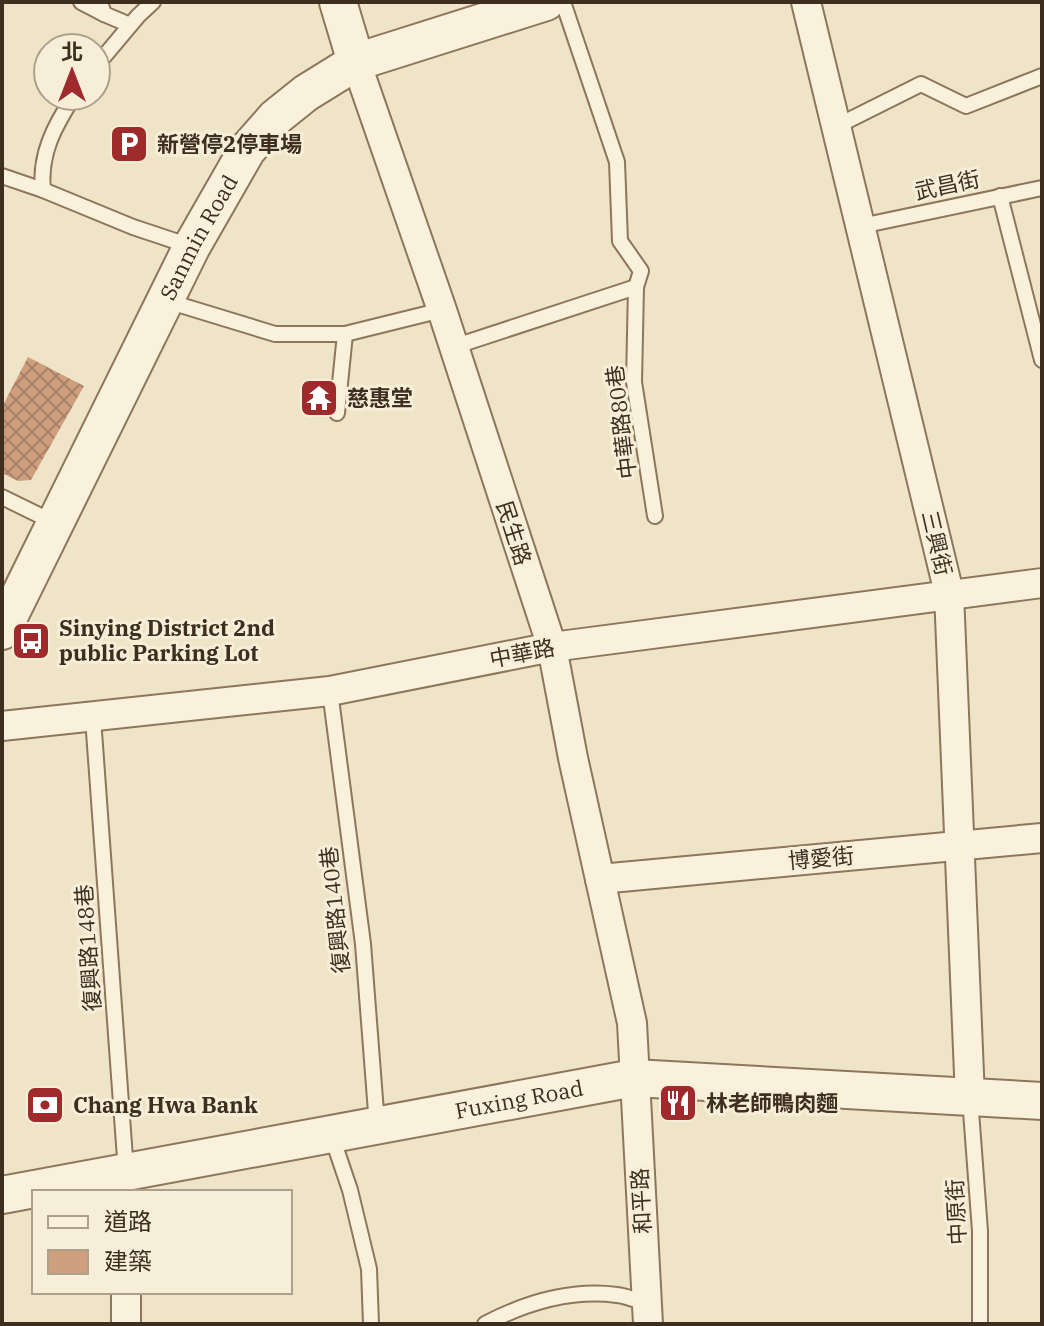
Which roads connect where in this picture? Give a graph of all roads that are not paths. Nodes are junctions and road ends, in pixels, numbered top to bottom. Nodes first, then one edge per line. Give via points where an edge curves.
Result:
1 (81, 2) edge
2 (153, 2) edge
3 (338, 2) edge
4 (546, 2) edge
5 (563, 2) edge
6 (806, 2) edge
7 (102, 8) edge
8 (130, 25) junction
9 (112, 47) edge
10 (356, 62) junction
11 (1042, 76) edge
12 (64, 112) edge
13 (837, 126) junction
14 (2, 176) edge
15 (1042, 188) edge
16 (43, 190) junction
17 (1000, 196) junction
18 (861, 226) junction
19 (192, 246) junction
20 (636, 287) junction
21 (167, 301) junction
22 (442, 310) junction
23 (345, 334) junction
24 (453, 347) junction
25 (1042, 360) edge
26 (337, 413) dead end
27 (2, 497) edge
28 (655, 516) dead end
29 (55, 523) junction
30 (1042, 583) edge
31 (949, 593) junction
32 (2, 631) edge
33 (552, 647) junction
34 (330, 691) junction
35 (93, 718) junction
36 (2, 726) edge
37 (1042, 838) edge
38 (960, 846) junction
39 (600, 879) junction
40 (634, 1078) junction
41 (970, 1098) junction
42 (1042, 1101) edge
43 (377, 1125) junction
44 (331, 1134) junction
45 (126, 1183) edge
46 (54, 1190) edge
47 (32, 1192) edge
48 (2, 1195) edge
49 (126, 1294) edge
50 (648, 1314) edge
51 (126, 1324) edge
52 (371, 1324) edge
53 (485, 1324) edge
54 (980, 1324) edge

1 - 7 lane
2 - 8 lane
3 - 10 street, 民生路
4 - 10 street, Sanmin Road
5 - 20 lane, 中華路80巷 via 617,162 620,241 641,271
6 - 13 street, 三興街
7 - 8 lane
8 - 9 lane
10 - 19 street, Sanmin Road via 276,117 247,150
10 - 22 street, 民生路
11 - 13 lane via 966,106 921,84
12 - 16 lane via 52,130 41,173
13 - 18 street, 三興街
14 - 16 lane
15 - 17 lane, 武昌街
16 - 19 lane
17 - 18 lane, 武昌街
17 - 25 lane
18 - 31 street, 三興街
19 - 21 street, Sanmin Road
20 - 24 lane
20 - 28 lane, 中華路80巷 via 634,382
21 - 23 lane via 275,334
21 - 29 street, Sanmin Road
22 - 23 lane
22 - 24 street, 民生路
23 - 26 lane
24 - 33 street, 民生路
27 - 29 lane
29 - 32 street, Sanmin Road
30 - 31 street, 中華路
31 - 33 street, 中華路
31 - 38 street, 三興街
33 - 34 street, 中華路
33 - 39 street, 民生路
34 - 35 street, 中華路
34 - 43 lane, 復興路140巷 via 363,944
35 - 36 street, 中華路
35 - 45 lane, 復興路148巷
37 - 38 street, 博愛街
38 - 39 street, 博愛街
38 - 41 street, 三興街
39 - 40 street, 民生路 via 632,1023
40 - 41 street, Fuxing Road
40 - 43 street, Fuxing Road
40 - 50 street, 和平路
41 - 42 street, Fuxing Road
41 - 54 lane, 中原街 via 980,1231
43 - 44 street, Fuxing Road
44 - 45 street, Fuxing Road
44 - 52 lane via 369,1269
45 - 46 street, Fuxing Road
47 - 48 street, Fuxing Road
49 - 51 street
50 - 53 lane via 618,1295 563,1295

